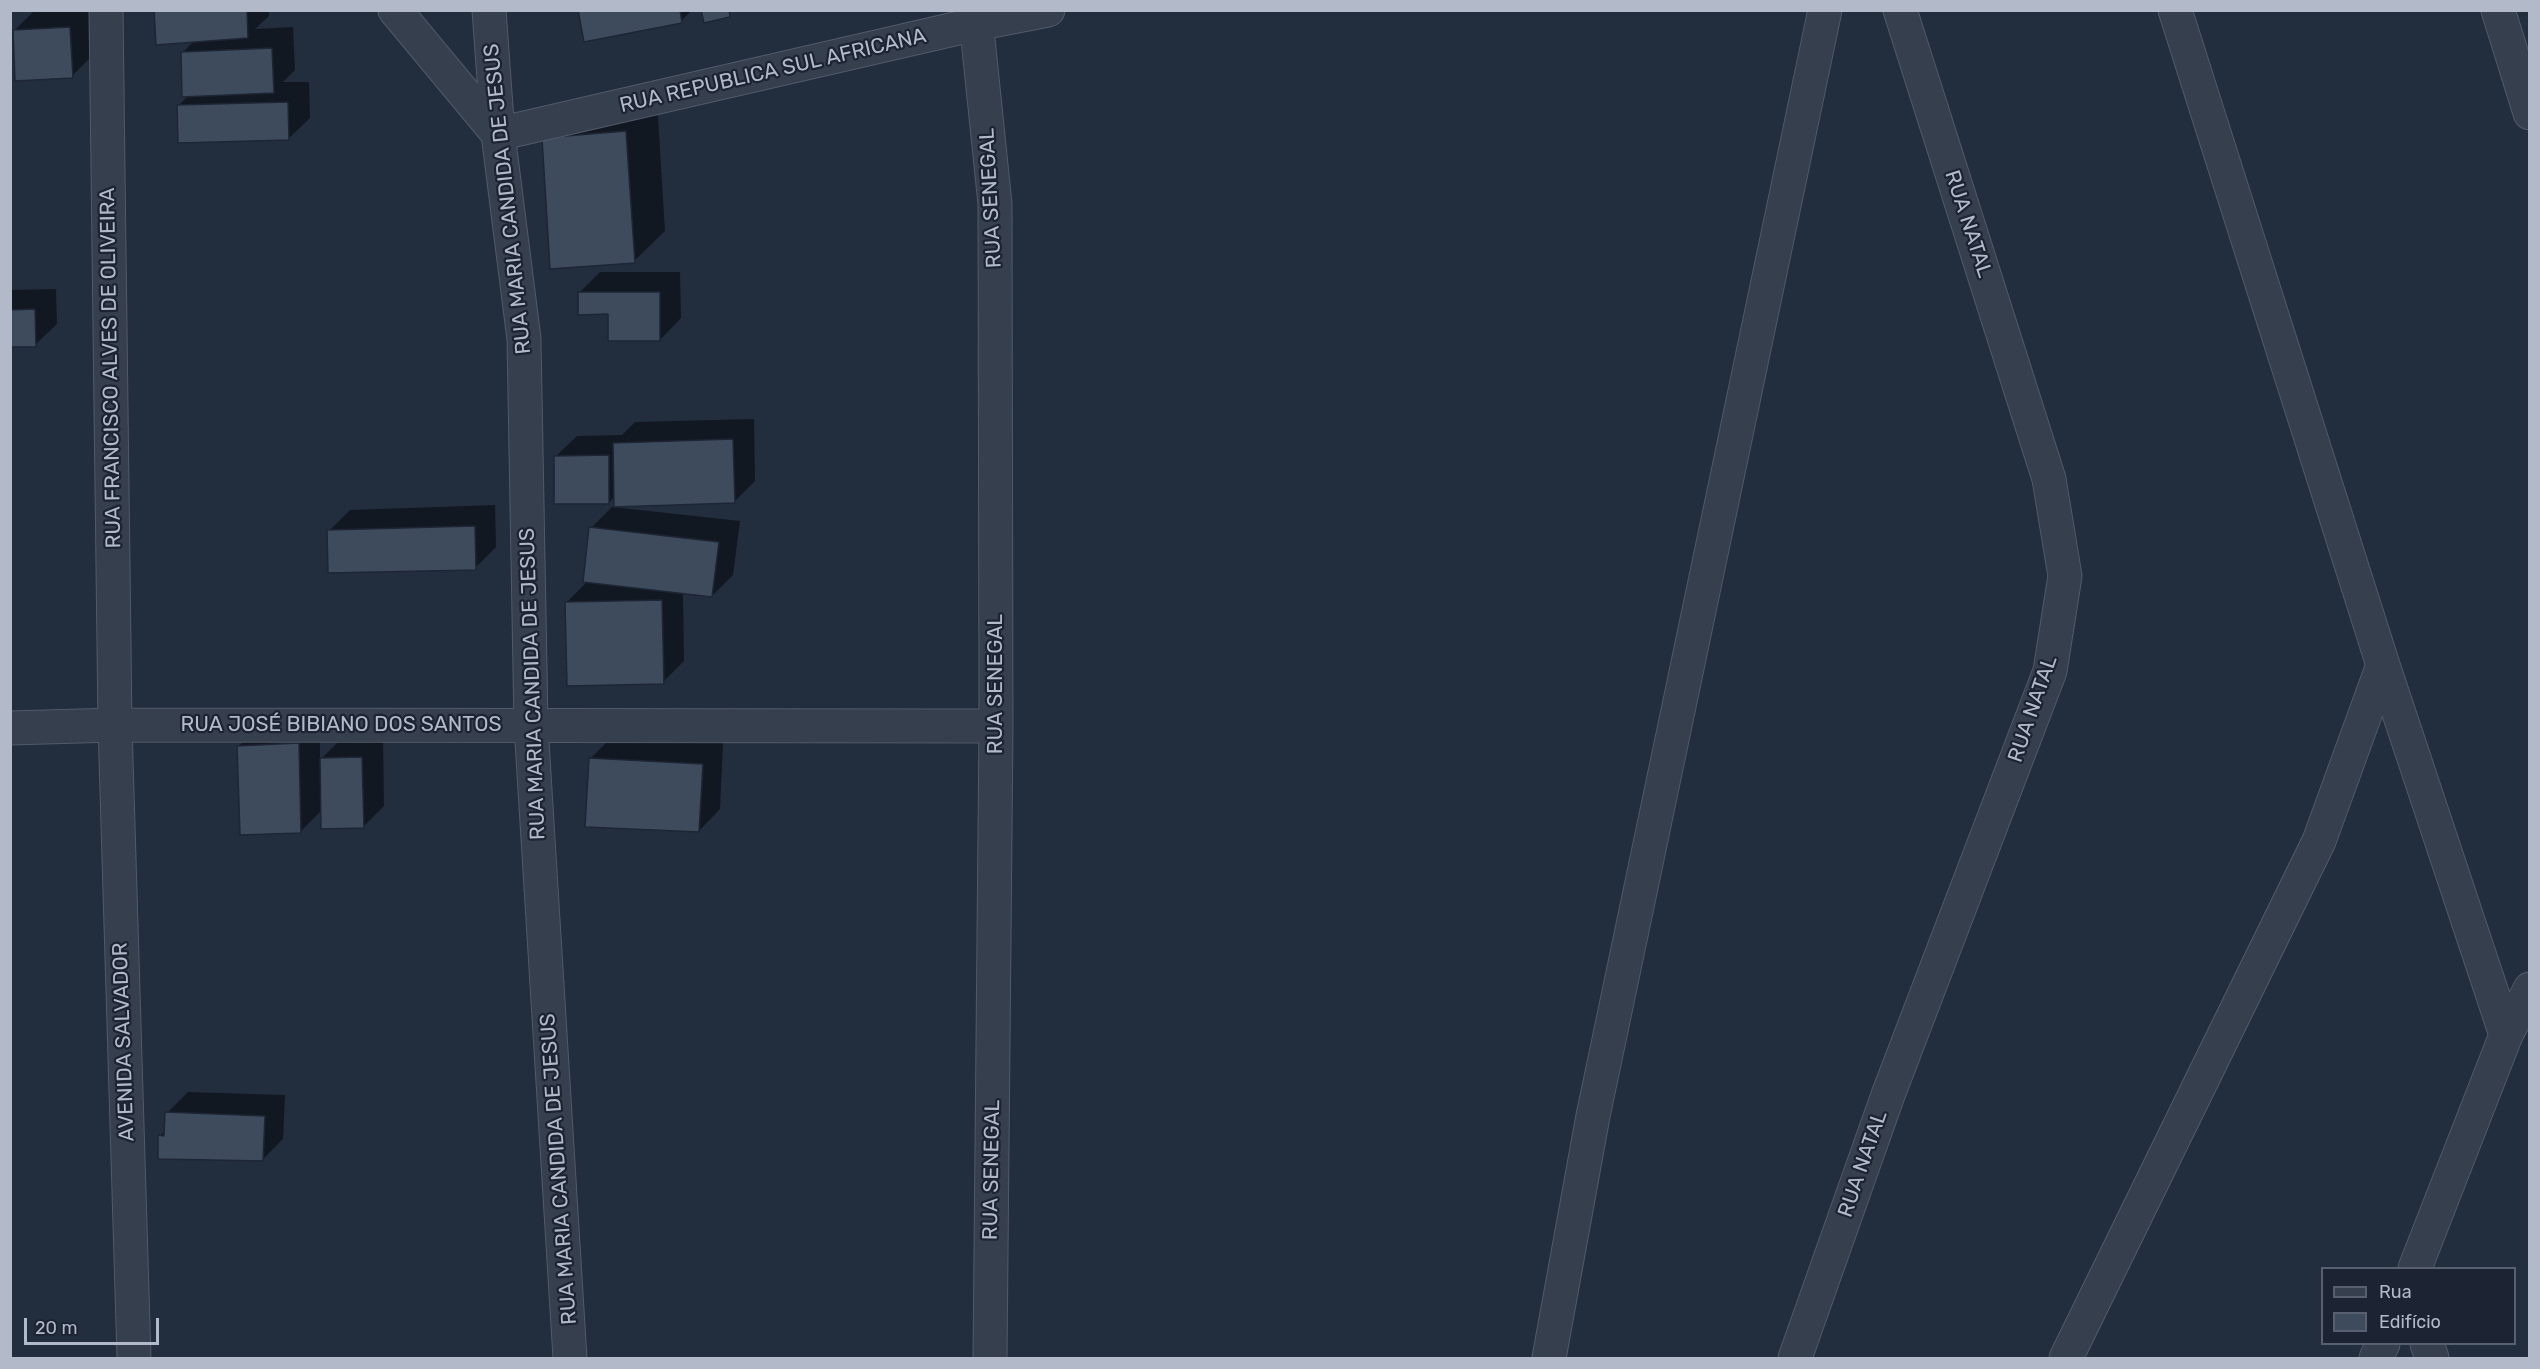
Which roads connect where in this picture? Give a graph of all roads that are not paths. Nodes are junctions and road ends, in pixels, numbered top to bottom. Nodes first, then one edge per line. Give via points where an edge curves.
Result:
1 (106, 10) edge
2 (395, 10) edge
3 (489, 10) edge
4 (1048, 10) edge
5 (1825, 10) edge
6 (1900, 10) edge
7 (2175, 10) edge
8 (2498, 10) edge
9 (975, 17) edge
10 (2529, 113) edge
11 (498, 134) junction
12 (2383, 664) junction
13 (116, 725) junction
14 (531, 725) junction
15 (996, 726) junction
16 (10, 728) edge
17 (2529, 989) edge
18 (2506, 1035) junction
19 (2416, 1267) edge
20 (2383, 1345) edge
21 (134, 1359) edge
22 (570, 1359) edge
23 (990, 1359) edge
24 (1549, 1359) edge
25 (1795, 1359) edge
26 (2066, 1359) edge
27 (2376, 1359) edge

1 - 13 street, RUA FRANCISCO ALVES DE OLIVEIRA
2 - 11 street
3 - 11 street, RUA MARIA CANDIDA DE JESUS
4 - 9 street, RUA REPUBLICA SUL AFRICANA
5 - 24 street via 1593,1116
6 - 25 street, RUA NATAL via 2049,479 2065,576 2050,672 1888,1095
7 - 12 street
8 - 10 street
9 - 11 street, RUA REPUBLICA SUL AFRICANA
9 - 15 street, RUA SENEGAL via 995,204
11 - 14 street, RUA MARIA CANDIDA DE JESUS via 524,339
12 - 18 street
12 - 26 street via 2319,841
13 - 14 street, RUA JOSÉ BIBIANO DOS SANTOS
13 - 16 street, RUA JOSÉ BIBIANO DOS SANTOS
13 - 21 street, AVENIDA SALVADOR
14 - 15 street, RUA JOSÉ BIBIANO DOS SANTOS
14 - 22 street, RUA MARIA CANDIDA DE JESUS
15 - 23 street, RUA SENEGAL
17 - 18 street
18 - 19 street
20 - 27 street

